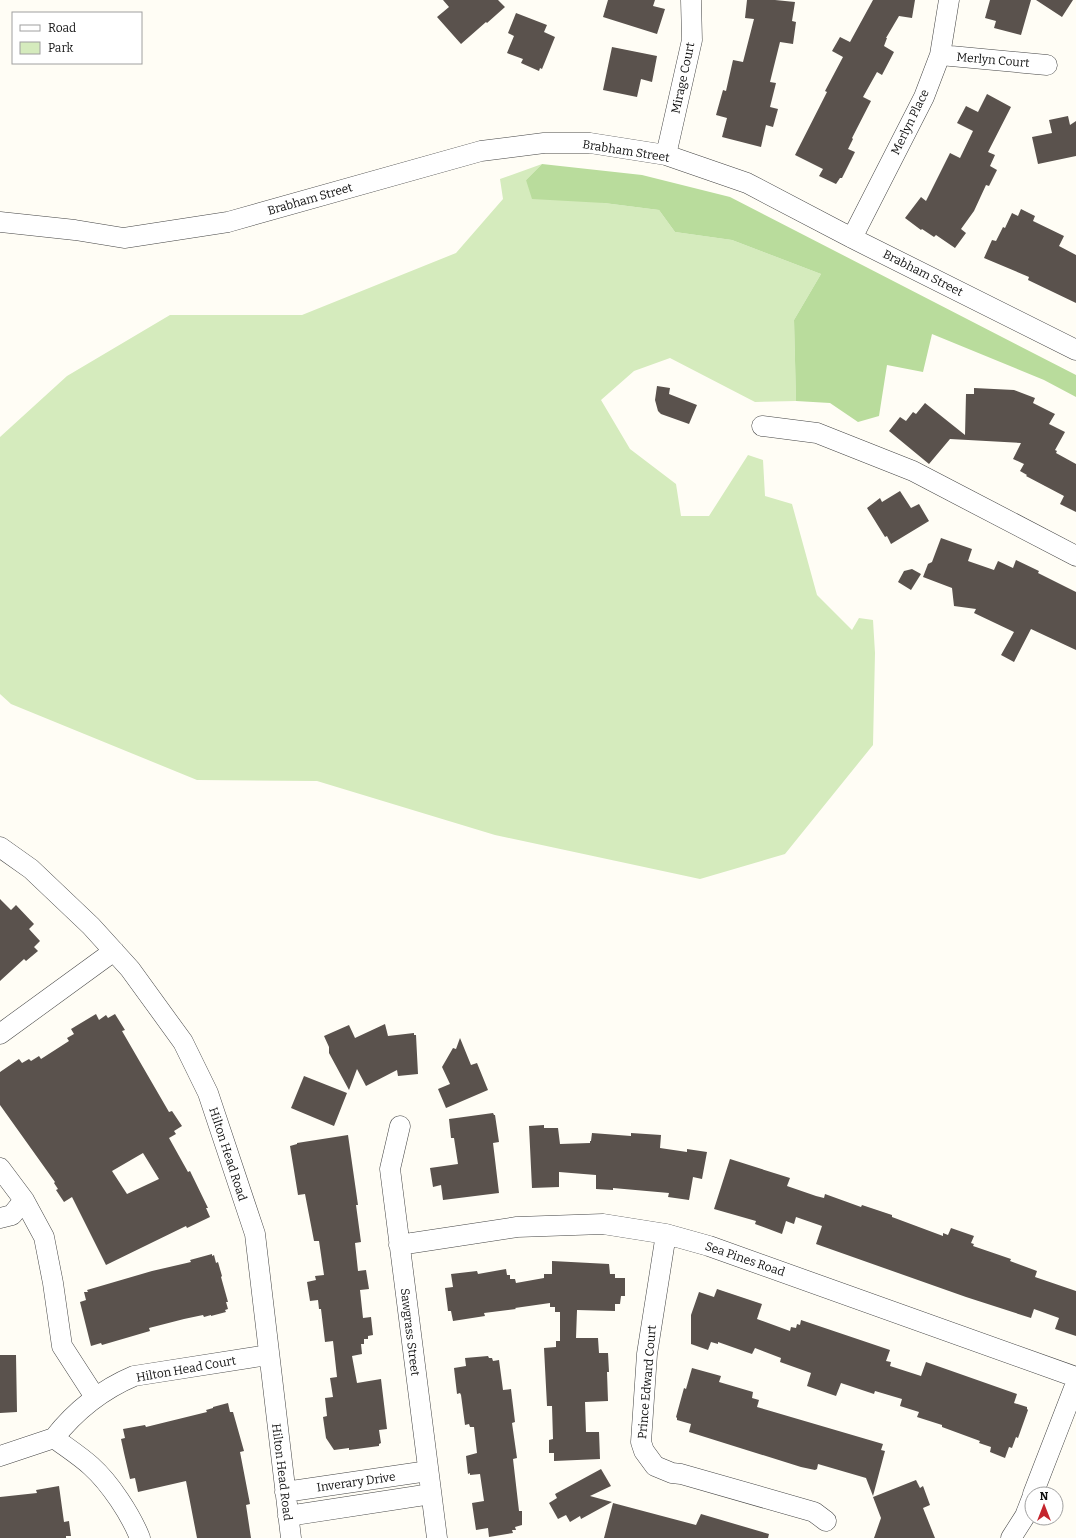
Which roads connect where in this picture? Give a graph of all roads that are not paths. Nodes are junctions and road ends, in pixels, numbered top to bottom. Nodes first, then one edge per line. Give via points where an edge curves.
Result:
1 (691, 0) edge
2 (949, 0) edge
3 (940, 56) junction
4 (1047, 66) dead end
5 (666, 156) junction
6 (0, 222) edge
7 (852, 238) junction
8 (1076, 350) edge
9 (762, 426) dead end
10 (1076, 556) edge
11 (0, 847) edge
12 (114, 951) junction
13 (0, 1034) edge
14 (400, 1126) dead end
15 (0, 1168) edge
16 (24, 1200) junction
17 (0, 1218) edge
18 (666, 1234) junction
19 (399, 1245) junction
20 (268, 1355) junction
21 (1076, 1376) edge
22 (1076, 1384) edge
23 (95, 1397) junction
24 (54, 1438) junction
25 (0, 1456) edge
26 (428, 1471) junction
27 (1036, 1486) edge
28 (285, 1492) junction
29 (431, 1494) junction
30 (288, 1516) junction
31 (1024, 1518) edge
32 (826, 1521) dead end
33 (140, 1538) edge
34 (291, 1538) edge
35 (437, 1538) edge
36 (1011, 1538) edge

1 - 5 street, Mirage Court via 692,40
2 - 3 street, Merlyn Place
3 - 4 street, Merlyn Court
3 - 7 street, Merlyn Place via 924,97
5 - 6 street, Brabham Street via 590,143 544,143 481,151 228,222 124,238
5 - 7 street, Brabham Street via 747,184
7 - 8 street, Brabham Street
9 - 10 street via 817,433 913,471
11 - 12 street, Hilton Head Road via 31,869
12 - 13 street
12 - 20 street, Hilton Head Road via 183,1042 208,1093 255,1234
14 - 19 street, Sawgrass Street via 390,1168
15 - 16 street
16 - 17 street via 12,1215
16 - 23 street via 44,1237 62,1346
18 - 19 street, Sea Pines Road via 603,1224 517,1227
18 - 21 street, Sea Pines Road via 710,1246
18 - 32 street, Prince Edward Court via 647,1354 641,1433 644,1451 652,1462 663,1470 814,1512
19 - 26 street, Sawgrass Street
20 - 23 street, Hilton Head Court via 134,1376
20 - 28 street, Hilton Head Road
22 - 27 street
23 - 24 street, Hilton Head Court via 66,1423
24 - 25 street
24 - 33 street via 92,1467 133,1521
26 - 28 street, Inverary Drive
26 - 29 street, Sawgrass Street
28 - 30 street, Hilton Head Road
29 - 30 street
29 - 35 street, Sawgrass Street
30 - 34 street, Hilton Head Road
31 - 36 street

